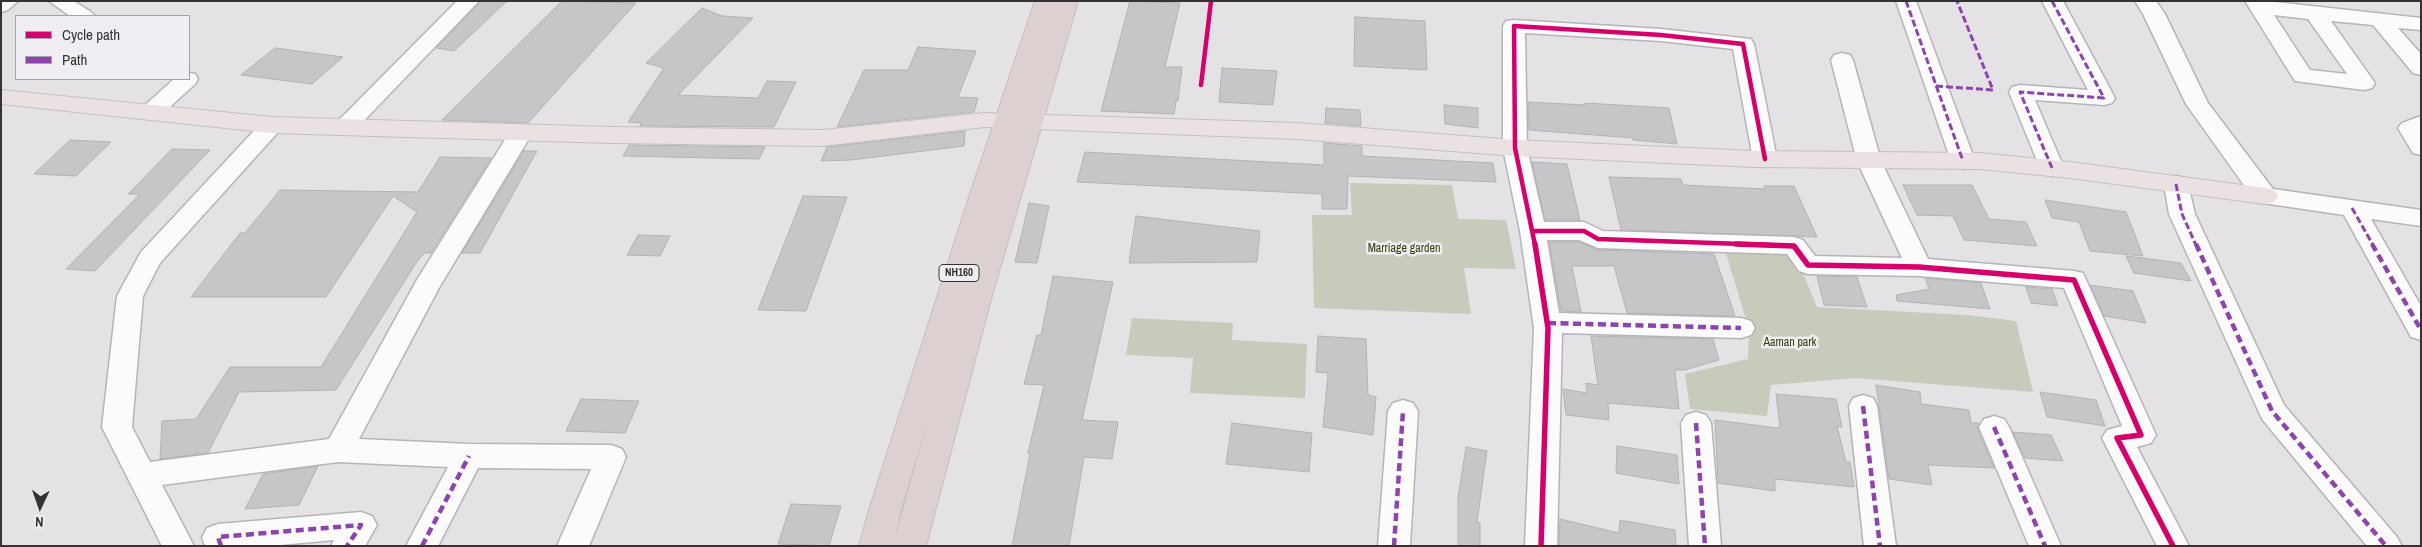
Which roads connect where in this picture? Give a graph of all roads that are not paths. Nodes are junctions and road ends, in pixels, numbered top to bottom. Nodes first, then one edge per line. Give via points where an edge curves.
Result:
1 (8, 1) edge
2 (59, 1) edge
3 (469, 1) edge
4 (1046, 1) edge
5 (1066, 1) edge
6 (1906, 1) edge
7 (2052, 1) edge
8 (2145, 1) edge
9 (2256, 4) edge
10 (1, 6) edge
11 (2315, 13) junction
12 (82, 15) edge
13 (2380, 20) junction
14 (2421, 24) edge
15 (1842, 60) dead end
16 (2421, 68) edge
17 (186, 80) edge
18 (1, 97) edge
19 (151, 112) junction
20 (1019, 122) junction
21 (2421, 123) edge
22 (272, 126) junction
23 (345, 127) junction
24 (521, 132) junction
25 (1515, 148) junction
26 (2421, 148) edge
27 (1765, 159) junction
28 (1869, 161) junction
29 (1963, 161) junction
30 (2052, 168) junction
31 (2176, 184) junction
32 (2266, 196) junction
33 (2352, 208) junction
34 (2421, 218) edge
35 (1533, 231) junction
36 (1919, 267) junction
37 (1548, 323) junction
38 (1741, 328) dead end
39 (2421, 330) edge
40 (1863, 406) dead end
41 (1403, 411) dead end
42 (1696, 423) dead end
43 (1994, 427) dead end
44 (338, 450) junction
45 (469, 456) junction
46 (143, 476) junction
47 (178, 546) edge
48 (221, 546) edge
49 (347, 546) edge
50 (422, 546) edge
51 (572, 546) edge
52 (876, 546) edge
53 (910, 546) edge
54 (1394, 546) edge
55 (1541, 546) edge
56 (1705, 546) edge
57 (1880, 546) edge
58 (2045, 546) edge
59 (2173, 546) edge
60 (2386, 546) edge

1 - 10 street
2 - 12 street
3 - 23 street
4 - 20 highway, NH160
5 - 20 highway, NH160
6 - 29 street
7 - 30 street via 2104,98 2020,92
8 - 32 street via 2196,104
9 - 11 street
9 - 11 street via 2303,76 2364,83
11 - 13 street
13 - 14 street
13 - 16 street
15 - 28 street
17 - 19 street
18 - 19 main road
19 - 22 main road
20 - 24 main road via 985,120 823,138
20 - 25 main road via 1298,131
20 - 52 highway, NH160 via 885,510
20 - 53 highway, NH160 via 977,299
21 - 26 street via 2410,128
22 - 23 main road
22 - 46 street via 150,258 130,296 117,427
23 - 24 main road
24 - 44 street via 427,284
25 - 27 main road
25 - 27 street via 1514,26 1743,44
25 - 35 street
27 - 28 main road
28 - 29 main road
28 - 36 street
29 - 30 main road
30 - 31 main road
31 - 32 main road
31 - 60 street via 2182,214 2272,411
32 - 33 street
33 - 34 street
33 - 39 street
35 - 36 street via 1584,231 1598,239 1794,246 1808,265
35 - 37 street
36 - 59 street via 2074,280 2141,435 2116,438
37 - 38 street
37 - 55 street
40 - 57 street
41 - 54 street
42 - 56 street
43 - 58 street
44 - 45 street
44 - 46 street
45 - 50 street
45 - 51 street via 611,458
46 - 47 street
48 - 49 street via 218,537 361,525

